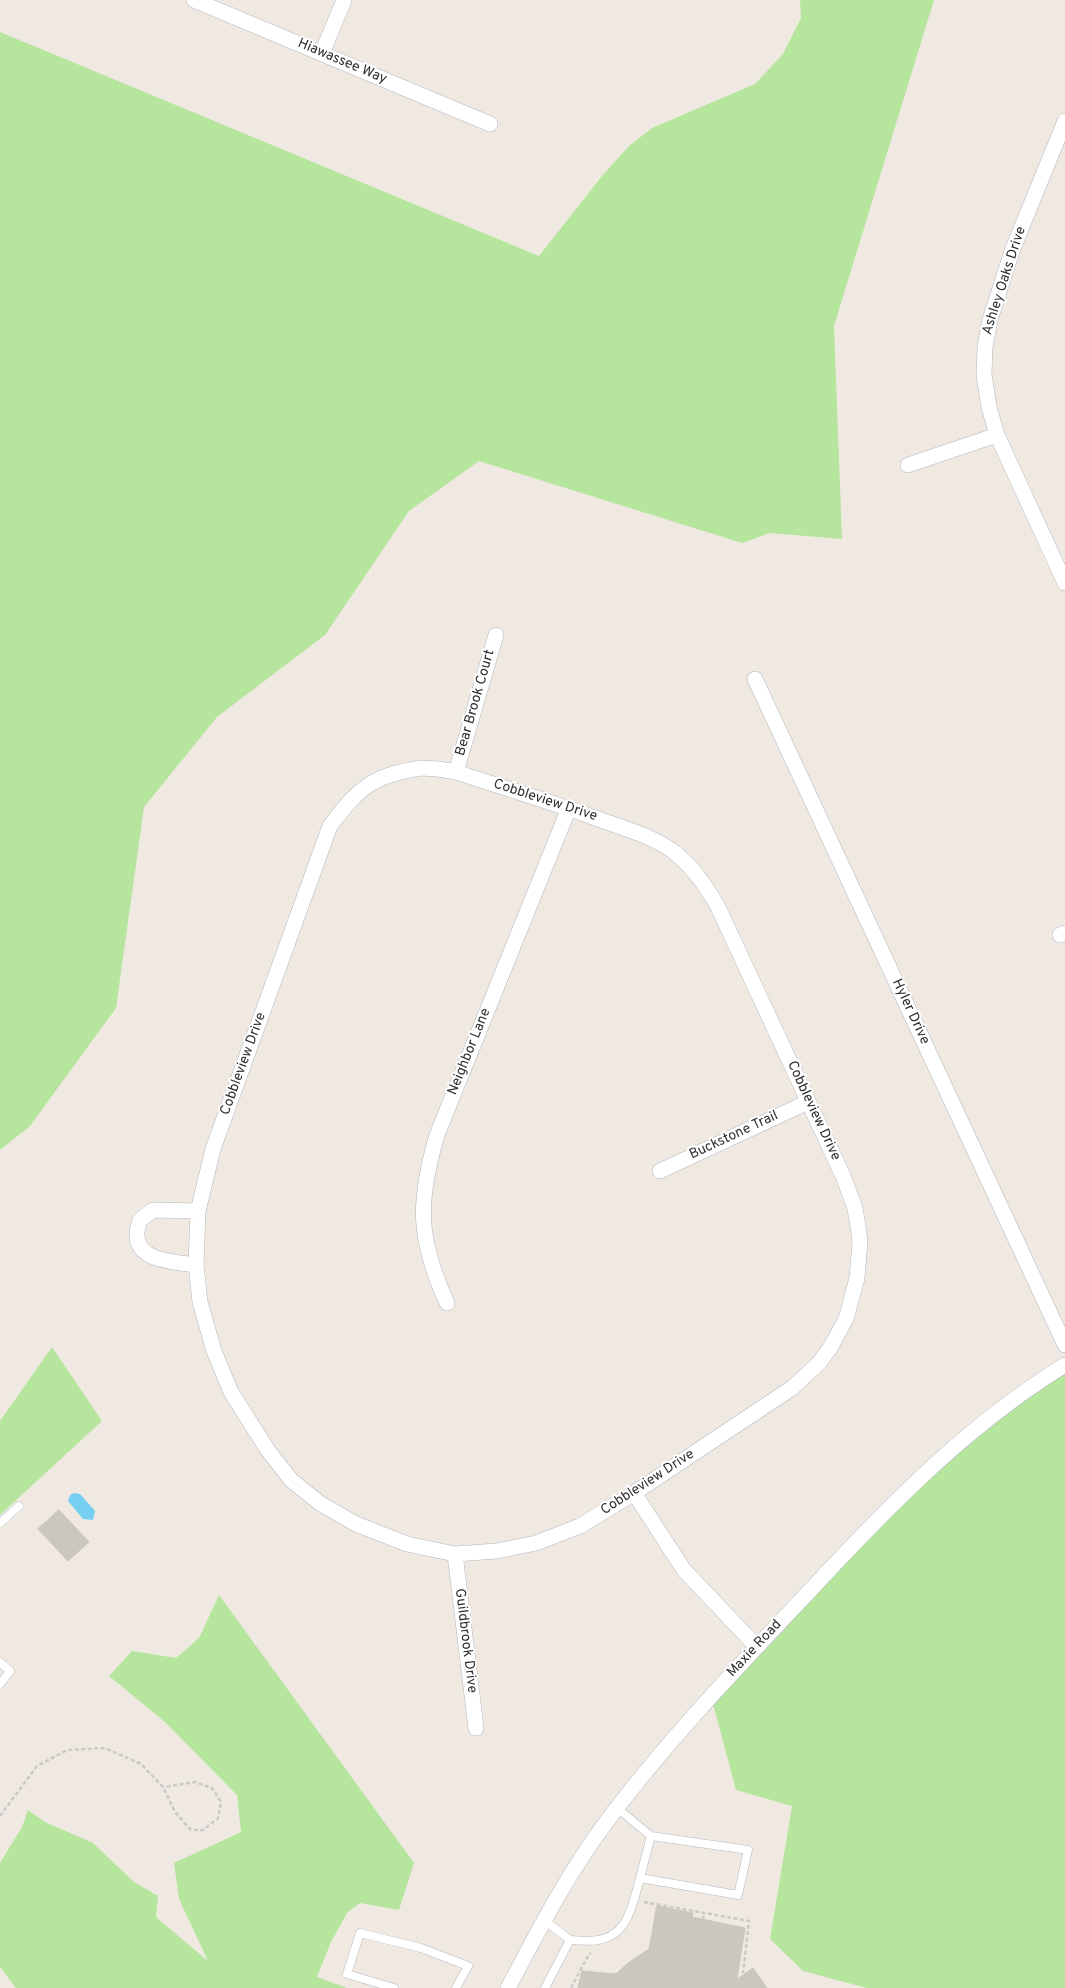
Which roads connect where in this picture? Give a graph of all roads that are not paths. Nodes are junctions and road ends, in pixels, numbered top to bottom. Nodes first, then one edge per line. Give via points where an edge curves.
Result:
1 (194, 0) edge
2 (344, 0) edge
3 (322, 54) junction
4 (1065, 121) edge
5 (490, 124) dead end
6 (997, 435) junction
7 (908, 465) dead end
8 (1065, 583) edge
9 (496, 635) dead end
10 (754, 679) dead end
11 (456, 772) junction
12 (569, 808) junction
13 (808, 1102) junction
14 (660, 1171) dead end
15 (198, 1211) junction
16 (196, 1265) junction
17 (447, 1303) dead end
18 (1065, 1345) edge
19 (1065, 1365) edge
20 (634, 1494) junction
21 (19, 1506) dead end
22 (0, 1524) edge
23 (454, 1554) junction
24 (757, 1647) junction
25 (0, 1662) edge
26 (0, 1684) edge
27 (476, 1728) dead end
28 (617, 1808) junction
29 (651, 1836) junction
30 (640, 1878) junction
31 (544, 1920) junction
32 (570, 1940) junction
33 (394, 1988) edge
34 (456, 1988) edge
35 (508, 1988) edge
36 (545, 1988) edge

1 - 3 street, Hiawassee Way
2 - 3 street
3 - 5 street, Hiawassee Way
4 - 6 street, Ashley Oaks Drive via 1012,251 990,320 984,375
6 - 7 street
6 - 8 street, Ashley Oaks Drive
9 - 11 street, Bear Brook Court
10 - 18 street, Hyler Drive
11 - 12 street, Cobbleview Drive
11 - 15 street, Cobbleview Drive via 421,768 383,777 351,798 330,826 213,1149
12 - 13 street, Cobbleview Drive via 658,842 688,864 700,878 717,905
12 - 17 street, Neighbor Lane via 436,1136 426,1171 423,1221 429,1258
13 - 14 street, Buckstone Trail
13 - 20 street, Cobbleview Drive via 855,1208 860,1242 858,1278 846,1319 819,1363 792,1388
15 - 16 street, Cobbleview Drive
15 - 16 street via 153,1210 140,1220 136,1237 145,1253 158,1259
16 - 23 street, Cobbleview Drive via 200,1302 214,1351 232,1392 267,1449 291,1480 321,1504 356,1524 407,1544
19 - 24 street, Maxie Road via 1005,1405 926,1471 876,1519
20 - 23 street, Cobbleview Drive via 580,1526 536,1543 497,1551
20 - 24 street via 684,1570
21 - 22 lane
23 - 27 street, Guildbrook Drive
24 - 28 street, Maxie Road via 660,1754
25 - 26 lane via 10,1671
28 - 29 lane
28 - 31 street, Maxie Road via 577,1864
29 - 30 lane
29 - 30 lane via 748,1850 738,1895
30 - 32 lane via 630,1914 617,1933 598,1940
31 - 32 lane
31 - 35 street, Maxie Road
32 - 36 lane
33 - 34 lane via 347,1974 360,1933 421,1948 468,1966

